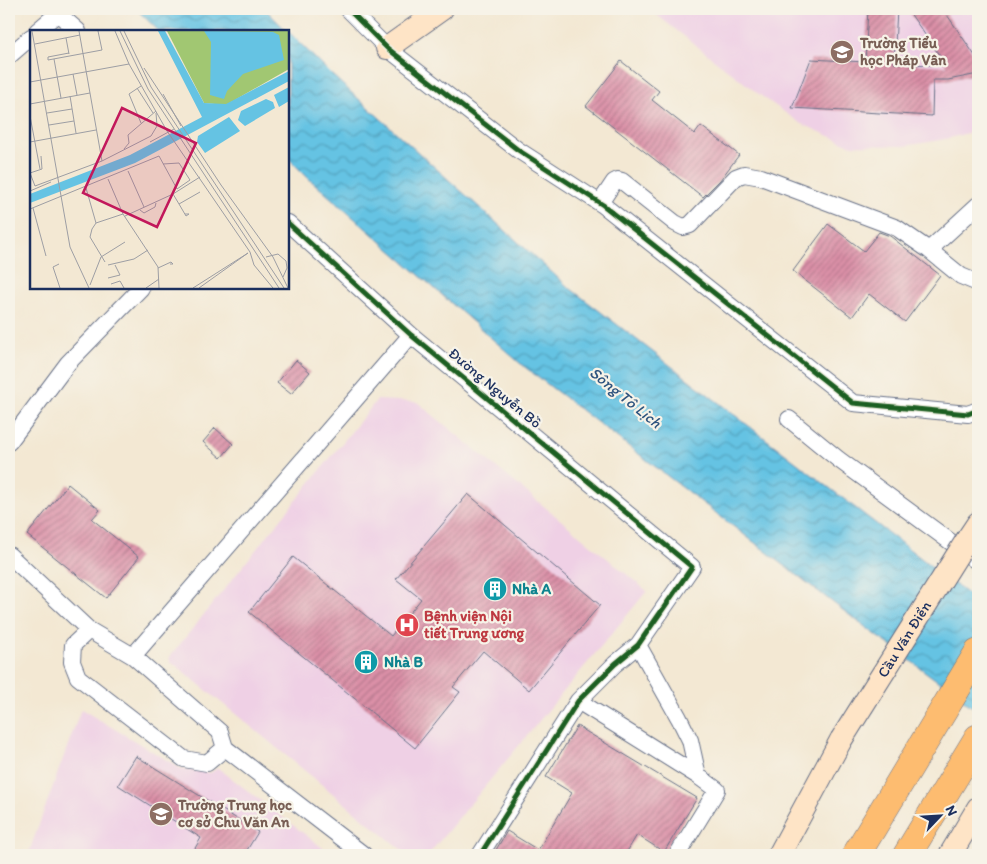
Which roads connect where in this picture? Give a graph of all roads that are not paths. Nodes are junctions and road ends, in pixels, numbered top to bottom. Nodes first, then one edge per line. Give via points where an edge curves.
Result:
1 (348, 9) edge
2 (442, 9) edge
3 (56, 11) edge
4 (38, 30) edge
5 (77, 30) edge
6 (30, 37) edge
7 (387, 48) junction
8 (9, 56) edge
9 (600, 203) junction
10 (978, 205) edge
11 (289, 224) edge
12 (929, 250) junction
13 (978, 284) edge
14 (140, 289) edge
15 (411, 334) junction
16 (978, 410) edge
17 (790, 419) dead end
18 (9, 442) edge
19 (973, 530) edge
20 (9, 555) edge
21 (978, 562) edge
22 (89, 630) junction
23 (638, 644) junction
24 (978, 653) edge
25 (133, 656) junction
26 (578, 701) junction
27 (978, 738) edge
28 (225, 748) junction
29 (698, 776) junction
30 (978, 808) edge
31 (364, 855) edge
32 (480, 855) edge
33 (677, 855) edge
34 (779, 855) edge
35 (856, 855) edge
36 (906, 855) edge
37 (950, 855) edge

1 - 7 street
2 - 7 street
3 - 4 street
3 - 5 street
6 - 8 street
7 - 9 street via 518,150
9 - 12 street via 614,182 622,181 675,223 690,226 728,184 744,174 761,177 897,228
9 - 16 street via 853,403 968,414
10 - 12 street
11 - 15 street, Đường Nguyễn Bồ
12 - 13 street via 961,276
14 - 18 street via 68,363
15 - 23 street, Đường Nguyễn Bồ via 692,567
15 - 25 street
17 - 21 street
19 - 34 street, Cầu Văn Điển, bridge via 841,740
20 - 22 street
22 - 25 street
22 - 28 street via 73,645 72,662 78,677 184,759 207,763
23 - 26 street
23 - 29 street via 690,740
24 - 35 highway
25 - 28 street via 220,732
26 - 29 street
26 - 32 street
27 - 36 highway
28 - 31 street
29 - 33 street via 716,790
30 - 37 street

